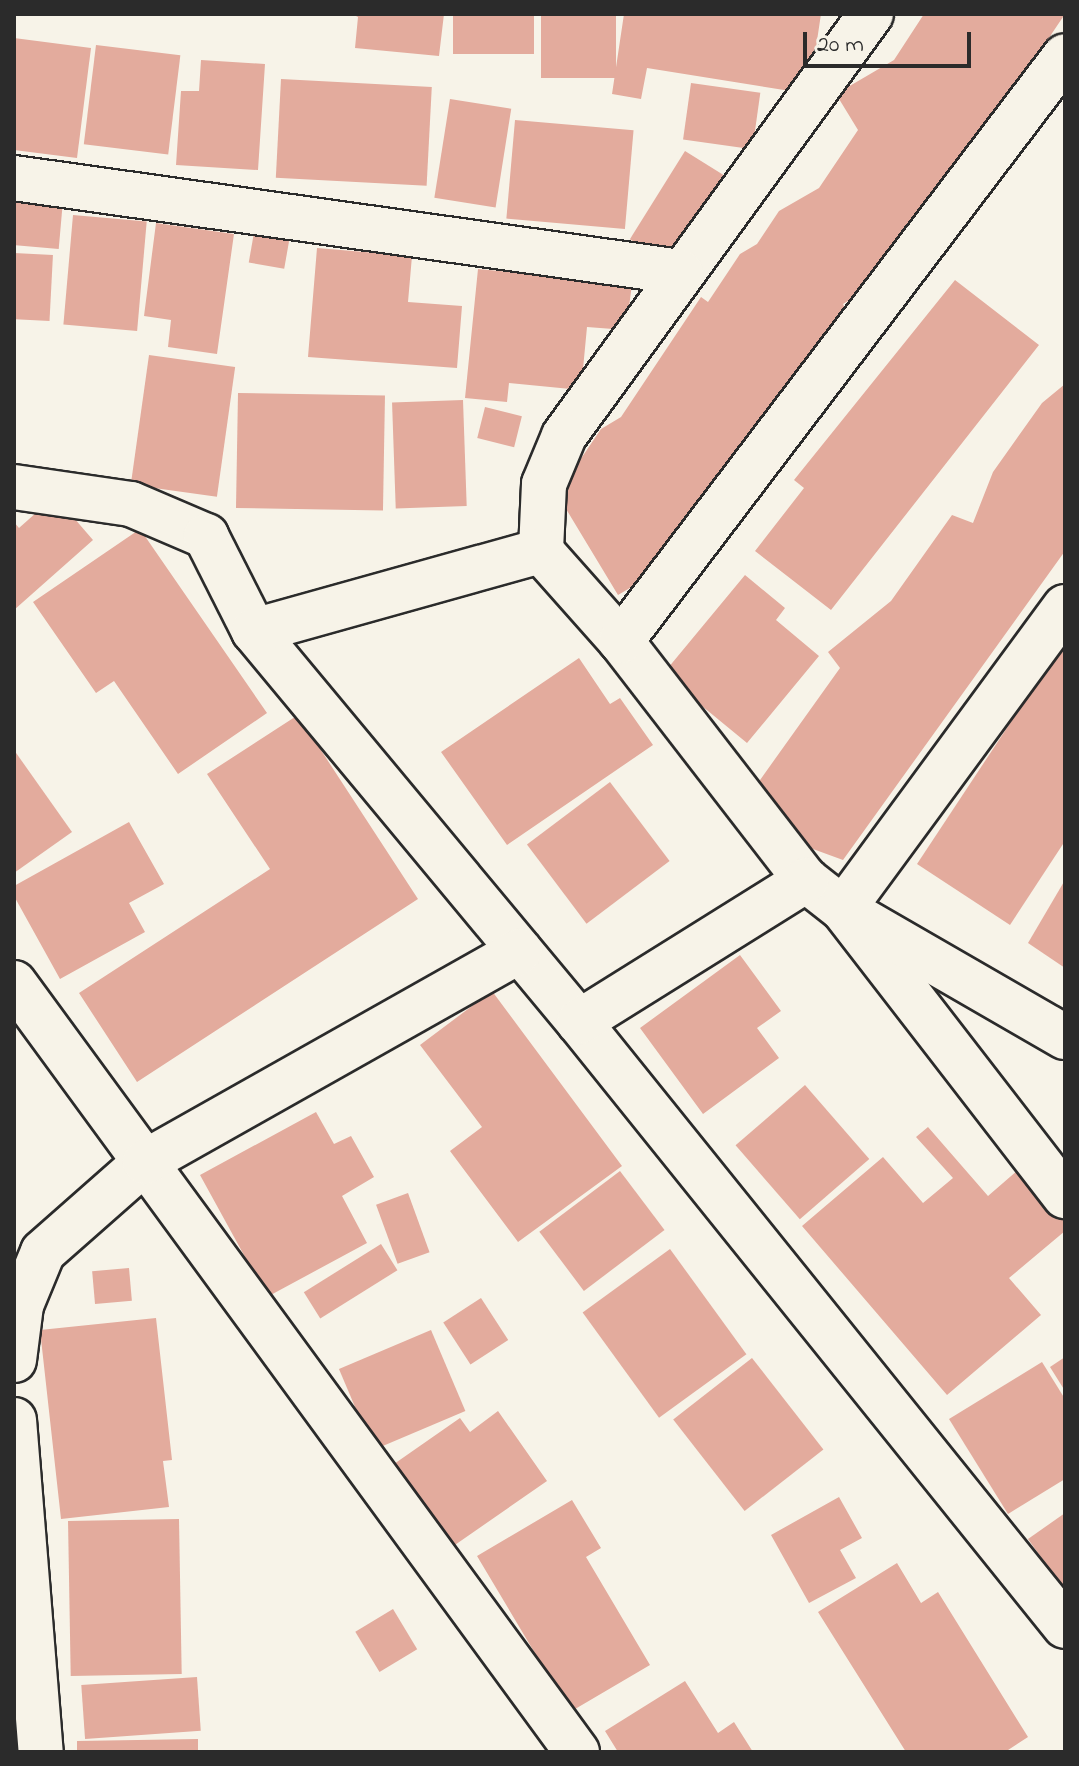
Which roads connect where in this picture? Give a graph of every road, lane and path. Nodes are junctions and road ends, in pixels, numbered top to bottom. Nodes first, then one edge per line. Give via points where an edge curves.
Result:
1 (871, 14) edge
2 (1065, 56) edge
3 (14, 178) edge
4 (680, 272) junction
5 (14, 487) edge
6 (541, 551) junction
7 (1065, 607) edge
8 (254, 631) junction
9 (621, 641) junction
10 (806, 880) junction
11 (843, 909) junction
12 (520, 951) junction
13 (14, 983) edge
14 (579, 1022) junction
15 (1065, 1037) edge
16 (145, 1162) junction
17 (1065, 1196) edge
18 (14, 1360) edge
19 (14, 1420) edge
20 (1065, 1626) edge
21 (41, 1752) edge
22 (577, 1752) edge

1 - 4 street
2 - 9 street
3 - 4 street
4 - 6 street via 564,436 544,484
5 - 8 street via 131,504 206,536
6 - 8 street
6 - 9 street
7 - 11 street
8 - 12 street
9 - 10 street
10 - 11 street
10 - 14 street
11 - 15 street
11 - 17 street
12 - 14 street
12 - 16 street
13 - 16 street
14 - 20 street
16 - 18 street via 43,1252 21,1305
16 - 22 street
19 - 21 street

